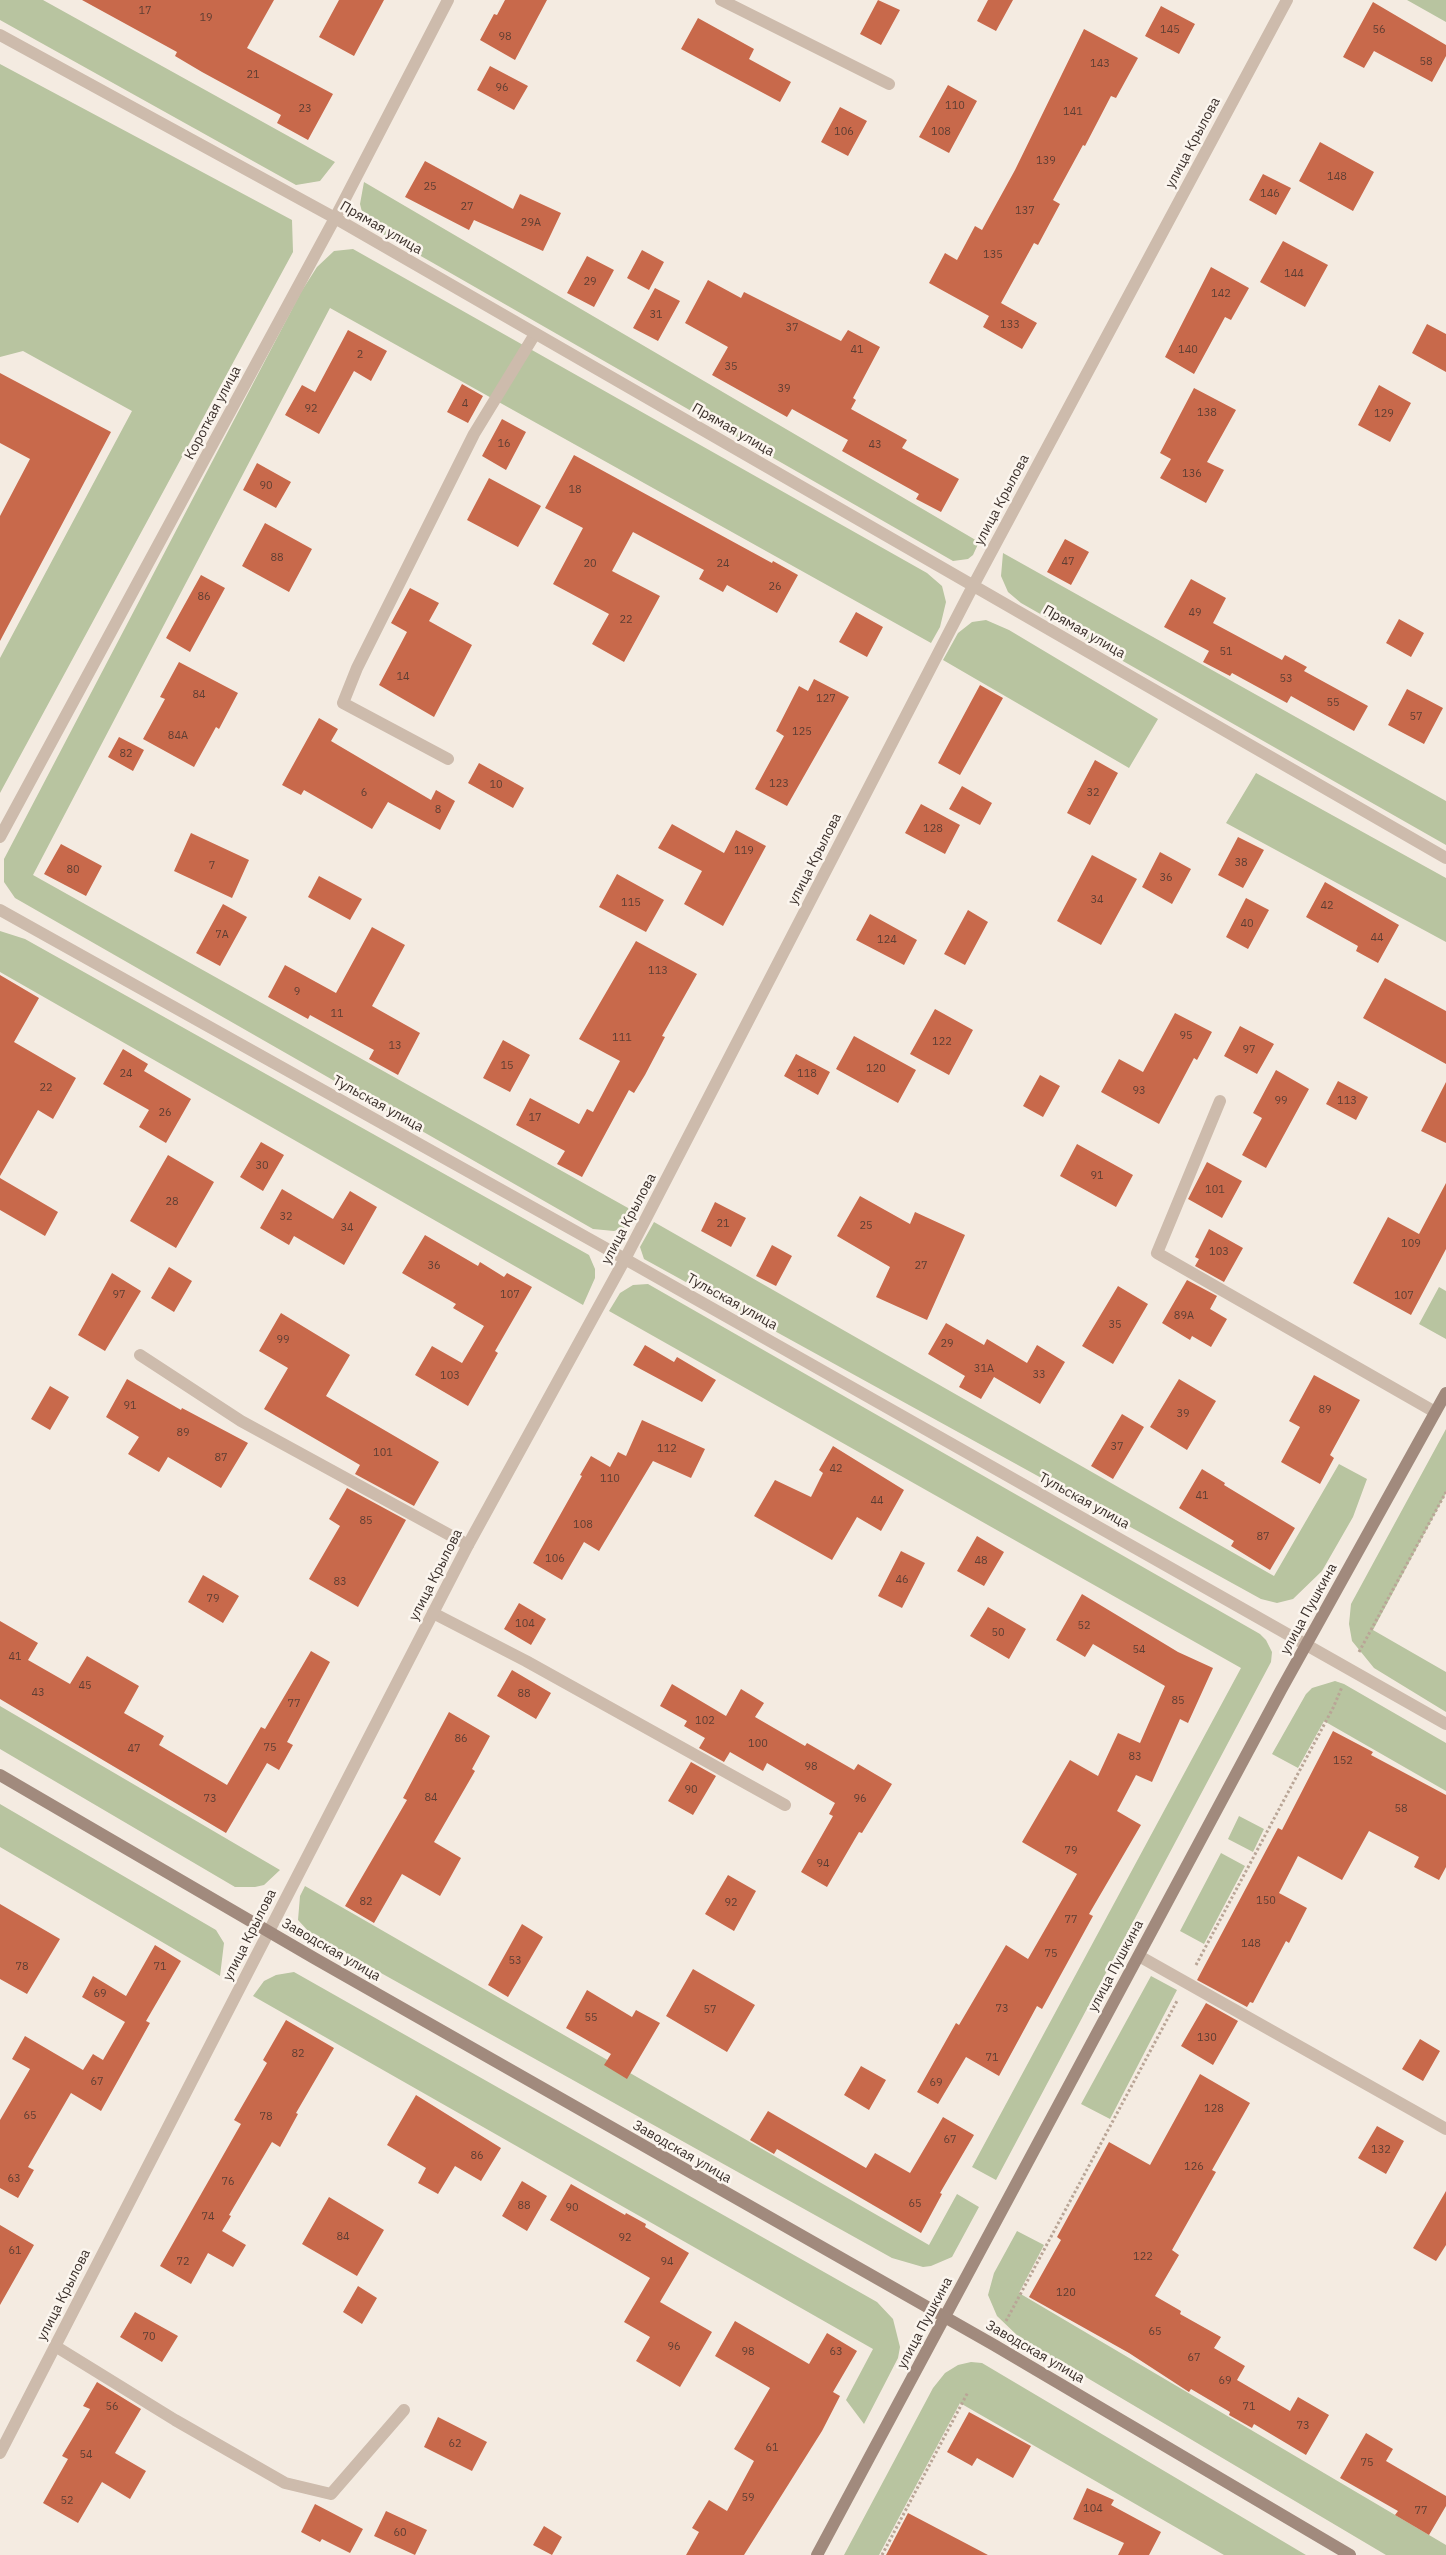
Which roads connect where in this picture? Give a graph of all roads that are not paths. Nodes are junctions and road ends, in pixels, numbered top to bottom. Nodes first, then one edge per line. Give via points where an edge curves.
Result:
1 (448, 0) edge
2 (721, 0) edge
3 (1287, 0) edge
4 (0, 35) edge
5 (889, 84) dead end
6 (335, 218) junction
7 (535, 334) junction
8 (973, 586) junction
9 (448, 759) dead end
10 (0, 837) edge
11 (1446, 858) edge
12 (0, 910) edge
13 (1220, 1101) dead end
14 (625, 1259) junction
15 (140, 1355) dead end
16 (1446, 1393) edge
17 (1435, 1412) junction
18 (468, 1545) junction
19 (433, 1613) junction
20 (1307, 1644) junction
21 (1446, 1724) edge
22 (0, 1775) edge
23 (785, 1805) dead end
24 (268, 1931) junction
25 (1138, 1956) junction
26 (1446, 2129) edge
27 (944, 2317) junction
28 (55, 2346) junction
29 (404, 2410) dead end
30 (0, 2453) edge
31 (817, 2555) edge
32 (1350, 2555) edge

1 - 6 street, Короткая улица
2 - 5 street
3 - 8 street, улица Крылова
4 - 6 street, Прямая улица
6 - 7 street, Прямая улица
6 - 10 street, Короткая улица
7 - 8 street, Прямая улица
7 - 9 street via 474,434 343,702
8 - 11 street, Прямая улица
8 - 14 street, улица Крылова
12 - 14 street, Тульская улица
13 - 17 street via 1157,1253
14 - 18 street, улица Крылова
14 - 20 street, Тульская улица
15 - 18 street via 241,1421
16 - 17 main road, улица Пушкина
17 - 20 main road, улица Пушкина
18 - 19 street, улица Крылова
19 - 23 street
19 - 24 street, улица Крылова
20 - 21 street, Тульская улица
20 - 25 main road, улица Пушкина
22 - 24 main road, Заводская улица
24 - 27 main road, Заводская улица
24 - 28 street, улица Крылова
25 - 26 street
25 - 27 main road, улица Пушкина
27 - 31 main road, улица Пушкина
27 - 32 main road, Заводская улица
28 - 29 street via 285,2483 331,2494
28 - 30 street, улица Крылова

